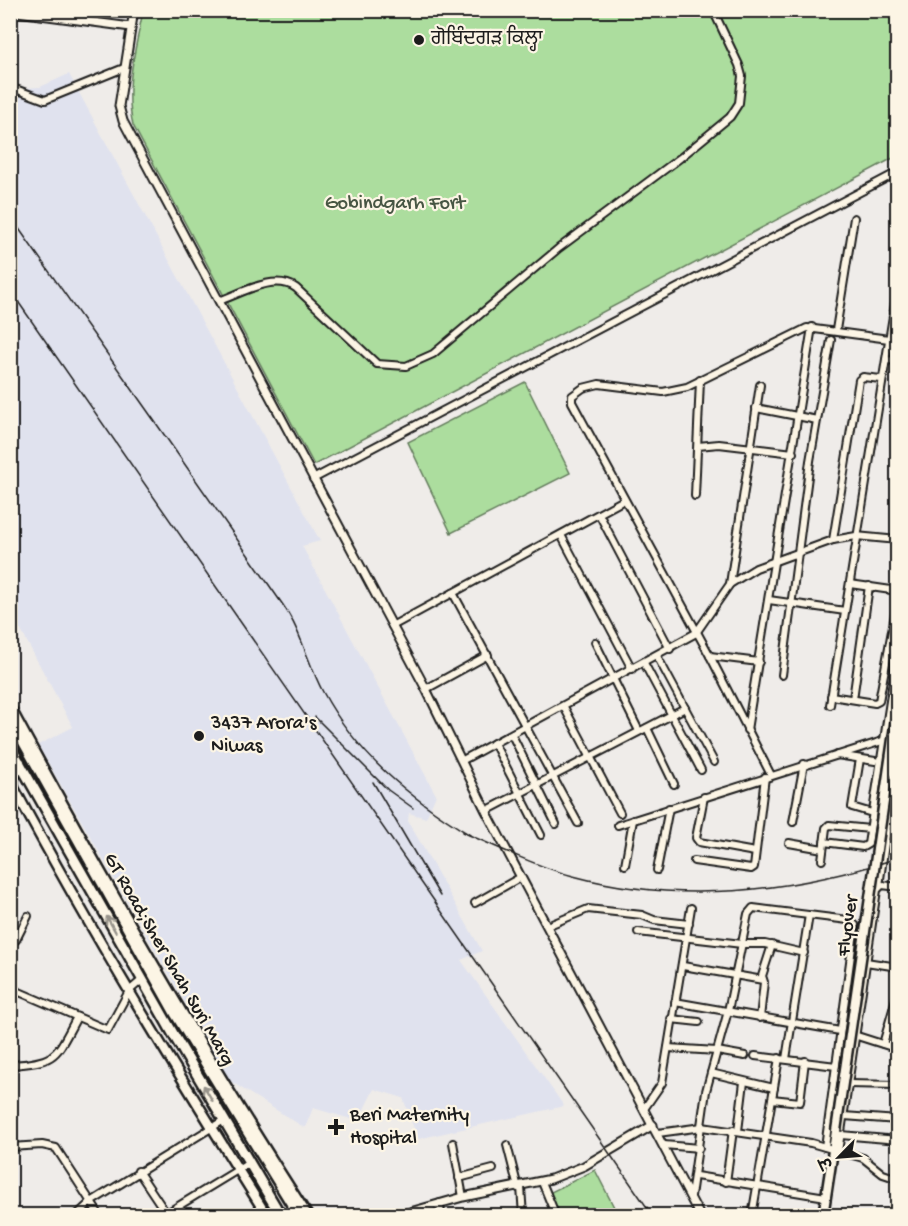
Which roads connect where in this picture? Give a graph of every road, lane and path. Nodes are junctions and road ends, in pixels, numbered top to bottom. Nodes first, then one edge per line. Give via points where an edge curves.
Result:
1 (134, 10) edge
2 (713, 10) edge
3 (10, 11) edge
4 (131, 27) junction
5 (124, 68) junction
6 (10, 87) edge
7 (897, 172) edge
8 (854, 218) dead end
9 (897, 285) edge
10 (219, 301) junction
11 (812, 327) junction
12 (836, 330) junction
13 (889, 339) junction
14 (831, 340) dead end
15 (885, 360) junction
16 (897, 361) edge
17 (881, 379) junction
18 (700, 380) junction
19 (760, 385) dead end
20 (756, 408) junction
21 (800, 416) junction
22 (817, 420) junction
23 (698, 446) junction
24 (750, 448) junction
25 (793, 453) junction
26 (313, 479) junction
27 (695, 496) dead end
28 (624, 500) junction
29 (599, 514) junction
30 (561, 535) junction
31 (856, 536) junction
32 (833, 540) junction
33 (897, 540) edge
34 (799, 553) junction
35 (776, 560) junction
36 (730, 584) junction
37 (850, 584) junction
38 (868, 586) junction
39 (897, 591) edge
40 (453, 593) junction
41 (897, 598) edge
42 (769, 600) junction
43 (794, 603) junction
44 (845, 610) junction
45 (392, 626) junction
46 (696, 633) junction
47 (595, 642) dead end
48 (670, 649) junction
49 (897, 649) edge
50 (488, 655) junction
51 (657, 656) junction
52 (710, 656) junction
53 (759, 662) junction
54 (644, 663) junction
55 (632, 669) junction
56 (782, 675) dead end
57 (614, 679) junction
58 (426, 689) junction
59 (831, 696) junction
60 (853, 699) junction
61 (830, 705) dead end
62 (897, 705) edge
63 (10, 706) edge
64 (564, 707) junction
65 (685, 708) junction
66 (672, 715) junction
67 (10, 718) edge
68 (527, 727) junction
69 (646, 728) junction
70 (747, 730) junction
71 (639, 731) junction
72 (512, 735) junction
73 (897, 736) edge
74 (884, 740) junction
75 (494, 743) junction
76 (10, 746) edge
77 (835, 755) junction
78 (897, 756) edge
79 (592, 758) junction
80 (860, 759) junction
81 (463, 760) junction
82 (875, 761) dead end
83 (20, 762) junction
84 (714, 762) dead end
85 (804, 765) junction
86 (701, 770) dead end
87 (554, 776) junction
88 (768, 776) junction
89 (674, 784) dead end
90 (537, 785) junction
91 (520, 794) junction
92 (704, 797) junction
93 (669, 808) junction
94 (486, 811) junction
95 (620, 813) dead end
96 (872, 813) junction
97 (633, 820) junction
98 (793, 822) dead end
99 (578, 823) dead end
100 (556, 824) dead end
101 (618, 825) dead end
102 (870, 829) junction
103 (541, 835) dead end
104 (789, 843) dead end
105 (823, 845) junction
106 (755, 852) junction
107 (822, 860) dead end
108 (694, 861) dead end
109 (626, 866) dead end
110 (657, 870) dead end
111 (521, 877) junction
112 (879, 886) junction
113 (897, 887) edge
114 (475, 903) dead end
115 (691, 908) dead end
116 (809, 915) junction
117 (28, 916) dead end
118 (688, 924) junction
119 (547, 926) junction
120 (855, 928) junction
121 (638, 932) dead end
122 (870, 933) junction
123 (687, 936) junction
124 (10, 941) edge
125 (742, 944) junction
126 (772, 945) junction
127 (804, 953) junction
128 (866, 962) junction
129 (683, 966) junction
130 (897, 967) edge
131 (735, 975) junction
132 (142, 979) junction
133 (763, 980) junction
134 (10, 988) edge
135 (129, 991) junction
136 (897, 992) edge
137 (675, 1002) junction
138 (728, 1011) junction
139 (77, 1017) junction
140 (760, 1018) junction
141 (671, 1019) junction
142 (699, 1023) dead end
143 (793, 1024) junction
144 (840, 1031) junction
145 (854, 1035) junction
146 (883, 1044) junction
147 (668, 1048) junction
148 (897, 1049) edge
149 (717, 1051) junction
150 (745, 1056) dead end
151 (755, 1056) dead end
152 (783, 1058) junction
153 (805, 1061) junction
154 (10, 1065) edge
155 (836, 1066) junction
156 (711, 1073) junction
157 (744, 1082) junction
158 (848, 1084) junction
159 (897, 1085) edge
160 (774, 1088) junction
161 (772, 1100) junction
162 (644, 1109) junction
163 (844, 1116) junction
164 (224, 1120) junction
165 (897, 1120) edge
166 (652, 1125) junction
167 (213, 1126) junction
168 (702, 1127) junction
169 (735, 1131) junction
170 (658, 1133) junction
171 (838, 1133) junction
172 (766, 1135) junction
173 (897, 1140) edge
174 (453, 1143) dead end
175 (507, 1145) dead end
176 (664, 1145) junction
177 (10, 1147) edge
178 (699, 1148) junction
179 (832, 1150) junction
180 (249, 1163) junction
181 (238, 1169) junction
182 (493, 1169) dead end
183 (138, 1172) junction
184 (696, 1176) junction
185 (459, 1178) junction
186 (897, 1179) edge
187 (542, 1182) junction
188 (726, 1182) junction
189 (757, 1186) junction
190 (520, 1187) junction
191 (691, 1196) junction
192 (463, 1197) junction
193 (826, 1197) junction
194 (91, 1202) junction
195 (440, 1203) junction
196 (164, 1214) edge
197 (76, 1215) edge
198 (100, 1215) edge
199 (267, 1215) edge
200 (281, 1215) edge
201 (299, 1215) edge
202 (308, 1215) edge
203 (396, 1215) edge
204 (441, 1215) edge
205 (523, 1215) edge
206 (556, 1215) edge
207 (700, 1215) edge
208 (752, 1215) edge
209 (823, 1215) edge

1 - 4 street
2 - 10 street via 742,76 739,103 730,117 417,363 392,367 377,364 285,281 271,282
3 - 4 street
4 - 5 street
5 - 6 street via 45,100
5 - 10 street via 119,106 123,121
7 - 26 street
8 - 12 street
9 - 13 street
10 - 26 street
11 - 12 street
11 - 18 street via 792,333
11 - 21 street
12 - 13 street
13 - 15 street
14 - 22 street
15 - 16 street
15 - 17 street
17 - 31 street
17 - 32 street via 859,380
18 - 23 street
18 - 28 street via 663,392 599,384 572,396
19 - 20 street
20 - 21 street
20 - 24 street
21 - 22 street
21 - 25 street
22 - 34 street
23 - 24 street
23 - 27 street
24 - 25 street
24 - 36 street
25 - 35 street
26 - 45 street
28 - 29 street
28 - 46 street
29 - 30 street
29 - 48 street
30 - 40 street
30 - 55 street
31 - 32 street
31 - 33 street
31 - 37 street
32 - 34 street
34 - 35 street
34 - 43 street
35 - 36 street
35 - 42 street
36 - 46 street
37 - 38 street
37 - 44 street
38 - 39 street
38 - 60 street
40 - 45 street
40 - 50 street
41 - 60 street via 879,701
42 - 43 street
42 - 53 street
43 - 44 street
43 - 56 street
44 - 59 street
45 - 58 street
46 - 48 street
46 - 52 street
47 - 57 street
48 - 51 street
49 - 74 street
50 - 58 street
50 - 68 street
51 - 54 street
51 - 65 street
52 - 53 street
52 - 70 street
53 - 70 street
54 - 55 street
54 - 66 street
55 - 57 street
57 - 64 street
57 - 71 street
58 - 81 street
59 - 60 street
59 - 61 street
62 - 171 main road, Flyover, bridge
63 - 202 main road via 161,976
64 - 68 street
64 - 79 street
65 - 66 street
65 - 84 street
66 - 69 street
66 - 86 street
67 - 201 main road, GT Road;Sher Shah Suri Marg via 176,1015
68 - 72 street
68 - 87 street
69 - 71 street
69 - 89 street
70 - 88 street
71 - 79 street
72 - 75 street
72 - 90 street
73 - 74 street
74 - 77 street
74 - 96 street
75 - 81 street
75 - 91 street
76 - 83 main road, GT Road;Sher Shah Suri Marg
77 - 80 street
77 - 85 street
78 - 112 street
79 - 87 street
79 - 95 street
80 - 82 street
80 - 96 street via 852,807
81 - 94 street
132 -> 83 main road, GT Road;Sher Shah Suri Marg
83 - 135 main road via 14,788
85 - 88 street
85 - 98 street
87 - 90 street
87 - 99 street
88 - 92 street
88 - 106 street
90 - 91 street
90 - 100 street
91 - 94 street
91 - 103 street
92 - 93 street
92 - 106 street via 696,838 699,843
93 - 97 street
93 - 110 street
94 - 111 street
96 - 102 street
97 - 101 street
97 - 109 street
102 - 105 street via 865,847
102 - 105 street via 831,824 826,827
104 - 105 street
105 - 107 street
106 - 108 street via 751,869
111 - 114 street
111 - 119 street
112 - 113 street
112 - 122 street
115 - 118 street
116 - 120 street via 848,920
116 - 125 street via 751,909
116 - 127 street
117 - 124 street via 16,940
118 - 119 street via 588,909
118 - 123 street
119 - 162 street
120 - 122 street
120 - 144 street
121 - 123 street
122 - 128 street
123 - 125 street
123 - 129 street
125 - 126 street
125 - 131 street
126 - 127 street
126 - 133 street
127 - 143 street
128 - 130 street
128 - 145 street
129 - 131 street
129 - 137 street
131 - 133 street
131 - 138 street
132 - 135 street
164 -> 132 main road, GT Road;Sher Shah Suri Marg
133 - 140 street
134 - 139 street
135 - 139 street via 110,1030
135 - 167 main road
136 - 146 street
137 - 138 street
137 - 141 street
138 - 140 street
138 - 149 street
139 - 154 street via 51,1059
140 - 143 street
141 - 142 street
141 - 147 street
143 - 144 street
143 - 152 street
144 - 155 street
145 - 146 street
145 - 158 street
146 - 148 street
147 - 149 street
147 - 162 street via 659,1089
149 - 150 street
149 - 156 street
151 - 152 street
152 - 153 street
152 - 160 street
153 - 155 street
153 - 161 street via 800,1102
155 - 179 street
156 - 157 street
156 - 168 street
157 - 160 street
157 - 169 street
158 - 159 street
158 - 163 street
160 - 161 street
161 - 172 street
162 - 166 street
163 - 165 street
163 - 171 street
164 - 167 street
164 - 180 main road, GT Road;Sher Shah Suri Marg
166 - 170 street
166 - 187 street via 584,1166
167 - 181 main road
167 - 183 street
168 - 169 street
168 - 170 street
168 - 178 street
169 - 172 street
169 - 188 street
170 - 176 street
171 - 173 street
171 - 179 main road, Flyover
172 - 179 street
172 - 189 street
174 - 185 street
175 - 190 street
176 - 178 street
176 - 191 street
177 - 194 street via 47,1145 56,1149
178 - 184 street
179 - 186 street via 863,1158 883,1174
179 - 193 main road, Flyover
180 - 181 street
180 - 200 main road, GT Road;Sher Shah Suri Marg
181 - 196 street
181 - 199 main road
182 - 185 street
183 - 194 street
183 - 196 street
184 - 188 street
184 - 191 street
185 - 192 street
187 - 190 street
187 - 206 street
188 - 189 street
189 - 193 street
189 - 208 street
190 - 192 street
190 - 205 street
191 - 207 street
192 - 195 street
193 - 209 main road, Flyover
194 - 197 street
194 - 198 street
195 - 203 street
195 - 204 street

